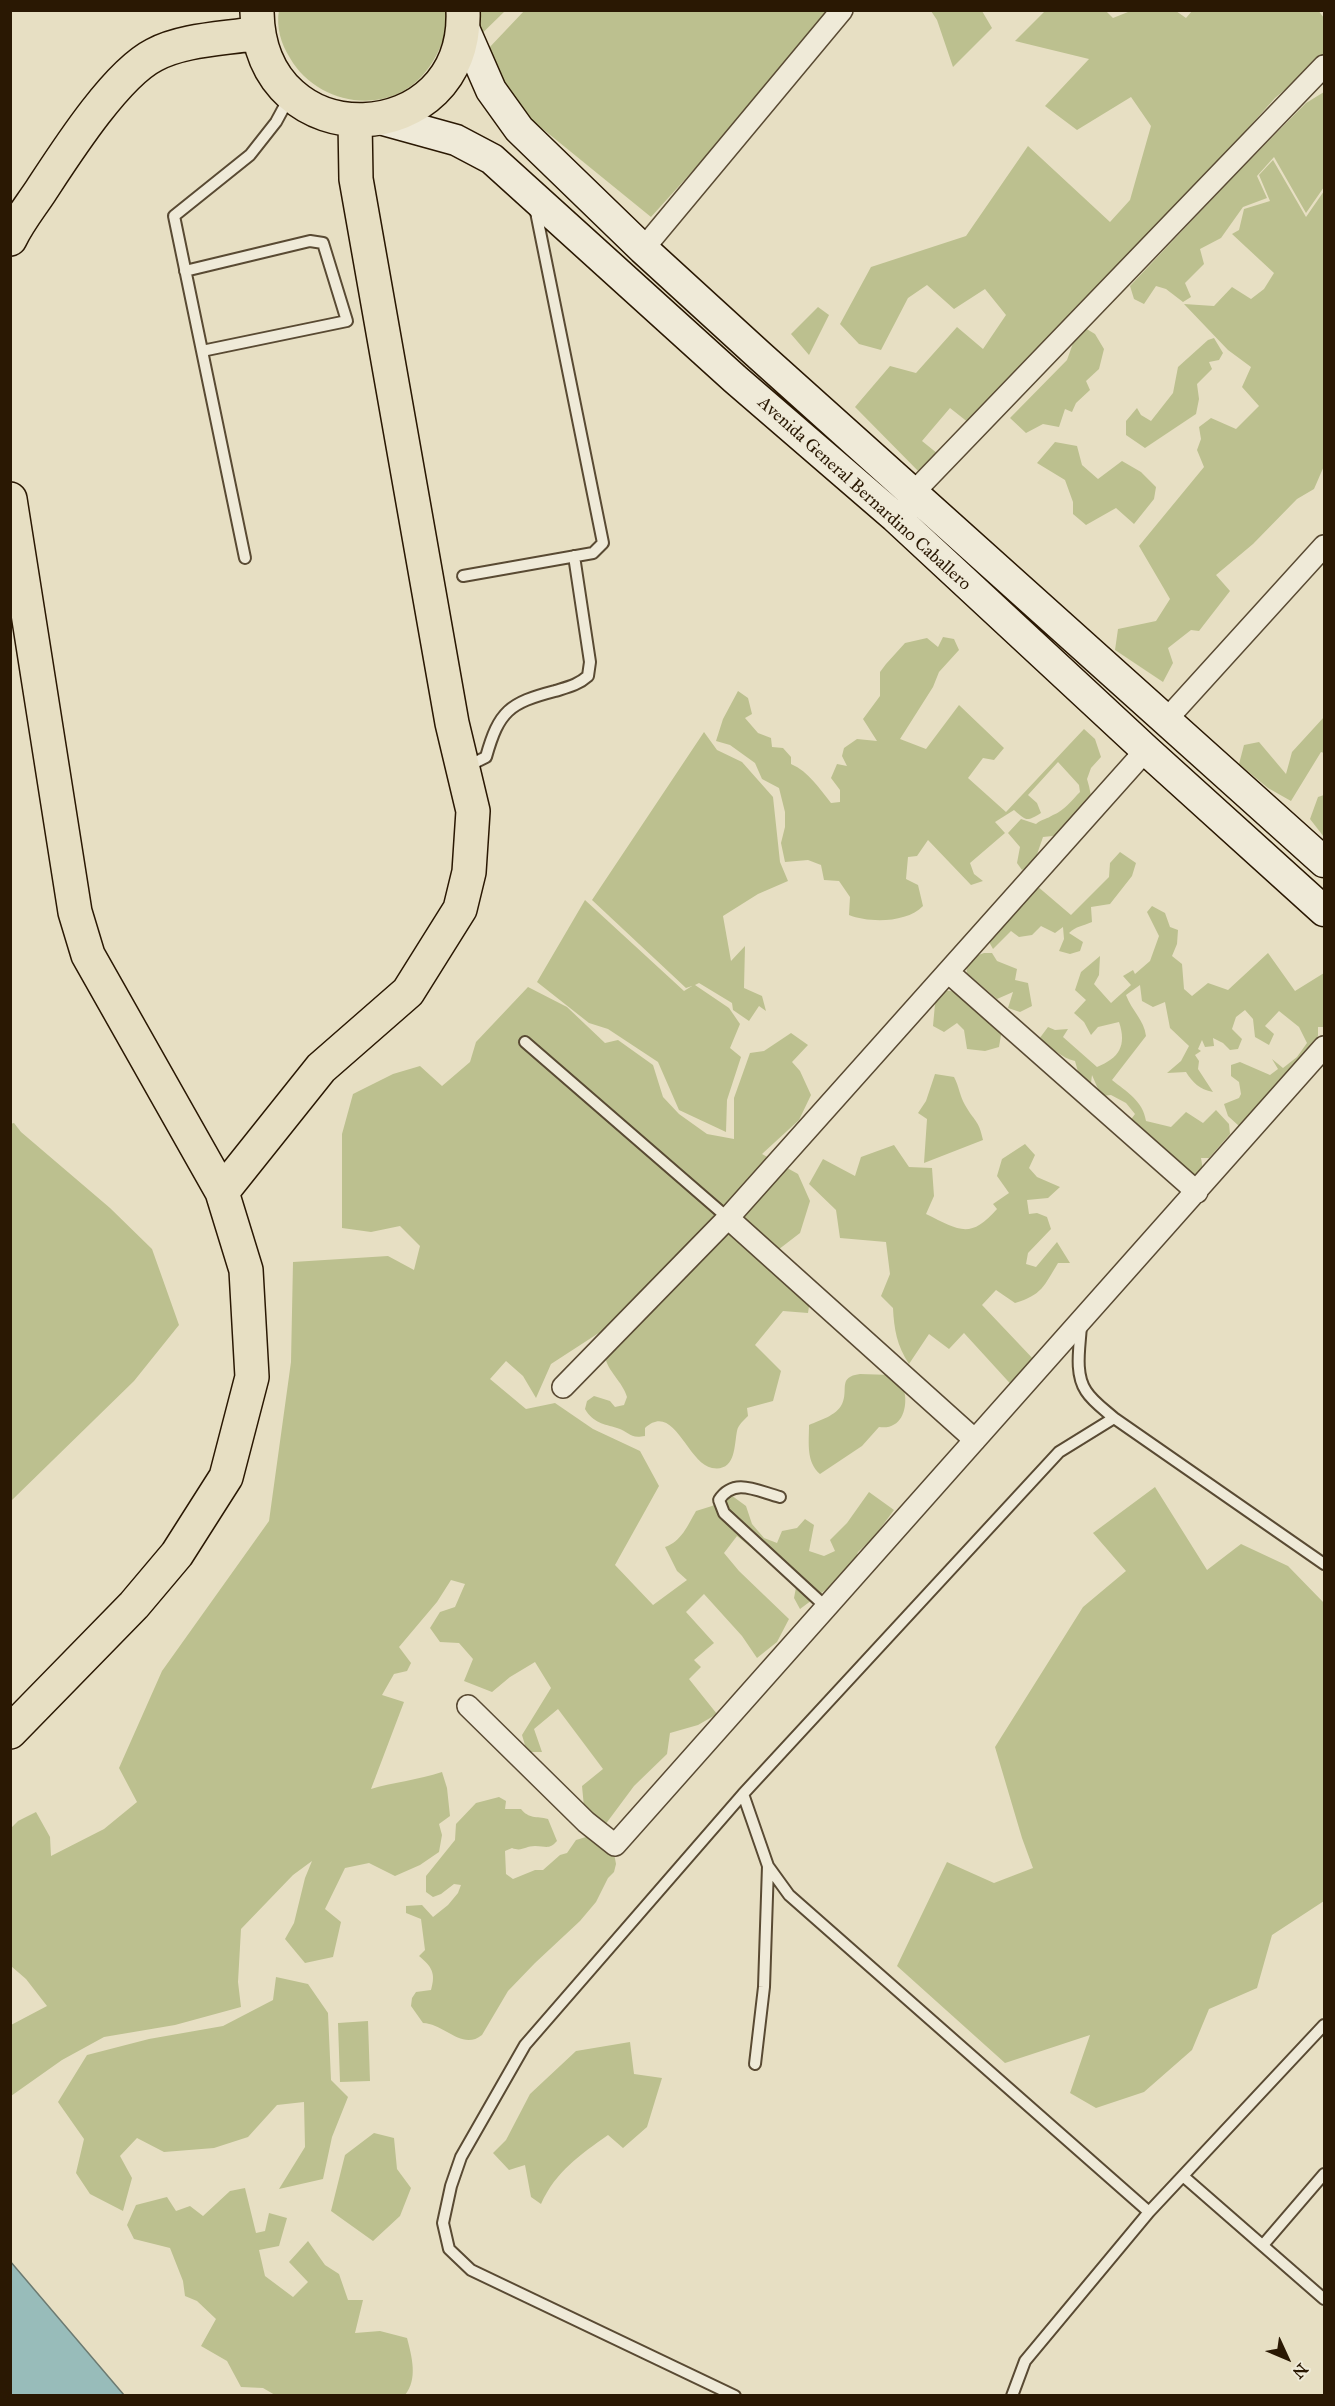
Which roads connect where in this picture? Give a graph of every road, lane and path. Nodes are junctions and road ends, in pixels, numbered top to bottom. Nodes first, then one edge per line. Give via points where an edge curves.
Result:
1 (842, 10) edge
2 (463, 18) edge
3 (257, 22) edge
4 (1324, 66) edge
5 (290, 95) junction
6 (367, 120) junction
7 (532, 195) junction
8 (10, 239) edge
9 (643, 249) junction
10 (185, 271) junction
11 (202, 351) junction
12 (913, 493) junction
13 (10, 499) edge
14 (1324, 546) edge
15 (574, 556) junction
16 (245, 558) dead end
17 (463, 576) dead end
18 (1166, 720) junction
19 (1146, 750) junction
20 (463, 768) junction
21 (1324, 862) edge
22 (1324, 911) edge
23 (948, 972) junction
24 (525, 1042) dead end
25 (1324, 1047) edge
26 (222, 1192) junction
27 (1197, 1192) junction
28 (728, 1218) junction
29 (1081, 1320) junction
30 (563, 1387) dead end
31 (1114, 1418) junction
32 (975, 1440) junction
33 (780, 1497) dead end
34 (1324, 1564) edge
35 (826, 1607) junction
36 (468, 1706) dead end
37 (10, 1732) edge
38 (743, 1794) junction
39 (768, 1866) junction
40 (1324, 2025) edge
41 (755, 2064) dead end
42 (1324, 2174) edge
43 (1184, 2176) junction
44 (1149, 2212) junction
45 (1263, 2246) junction
46 (1324, 2299) edge
47 (735, 2396) edge
48 (1012, 2396) edge

1 - 9 street
2 - 6 highway via 457,54 435,89 404,111
2 - 9 main road, Avenida General Bernardino Caballero via 491,90 519,129
3 - 5 highway via 269,67
3 - 8 highway via 177,46 135,68 106,99
4 - 12 street
5 - 6 highway via 320,113
5 - 10 lane via 276,122 250,155 174,216
6 - 7 main road, Avenida General Bernardino Caballero via 456,140 492,159
6 - 20 highway via 356,179
7 - 15 lane via 603,543 593,553
7 - 19 main road, Avenida General Bernardino Caballero via 895,517
9 - 12 main road, Avenida General Bernardino Caballero
10 - 11 lane
10 - 11 lane via 310,241 322,243 347,321
11 - 16 lane
12 - 18 main road, Avenida General Bernardino Caballero
13 - 26 highway via 75,912 88,955
14 - 18 street
15 - 17 lane
15 - 20 lane via 590,662 588,676 578,684 529,698 508,709 497,724 486,757
18 - 21 main road, Avenida General Bernardino Caballero
19 - 22 main road, Avenida General Bernardino Caballero
19 - 23 street
20 - 26 highway via 473,811 469,872 460,909 408,992 321,1068
23 - 27 street
23 - 28 street
24 - 28 lane
25 - 27 street
26 - 37 highway via 246,1270 252,1377 226,1477 177,1554 134,1605
27 - 29 street
28 - 30 street
28 - 32 street
29 - 31 lane via 1081,1382 1087,1394
29 - 32 street
31 - 34 lane
31 - 38 lane via 1059,1452
32 - 35 street
33 - 35 lane via 736,1486 725,1490 718,1500 724,1513
35 - 36 street via 615,1845 586,1822
38 - 39 lane
38 - 47 lane via 525,2045 461,2157 443,2223 448,2249 471,2270
39 - 41 lane via 764,1987
39 - 44 lane via 789,1894
40 - 43 lane
42 - 45 lane
43 - 44 lane
43 - 45 lane
44 - 48 lane via 1025,2361
45 - 46 lane

